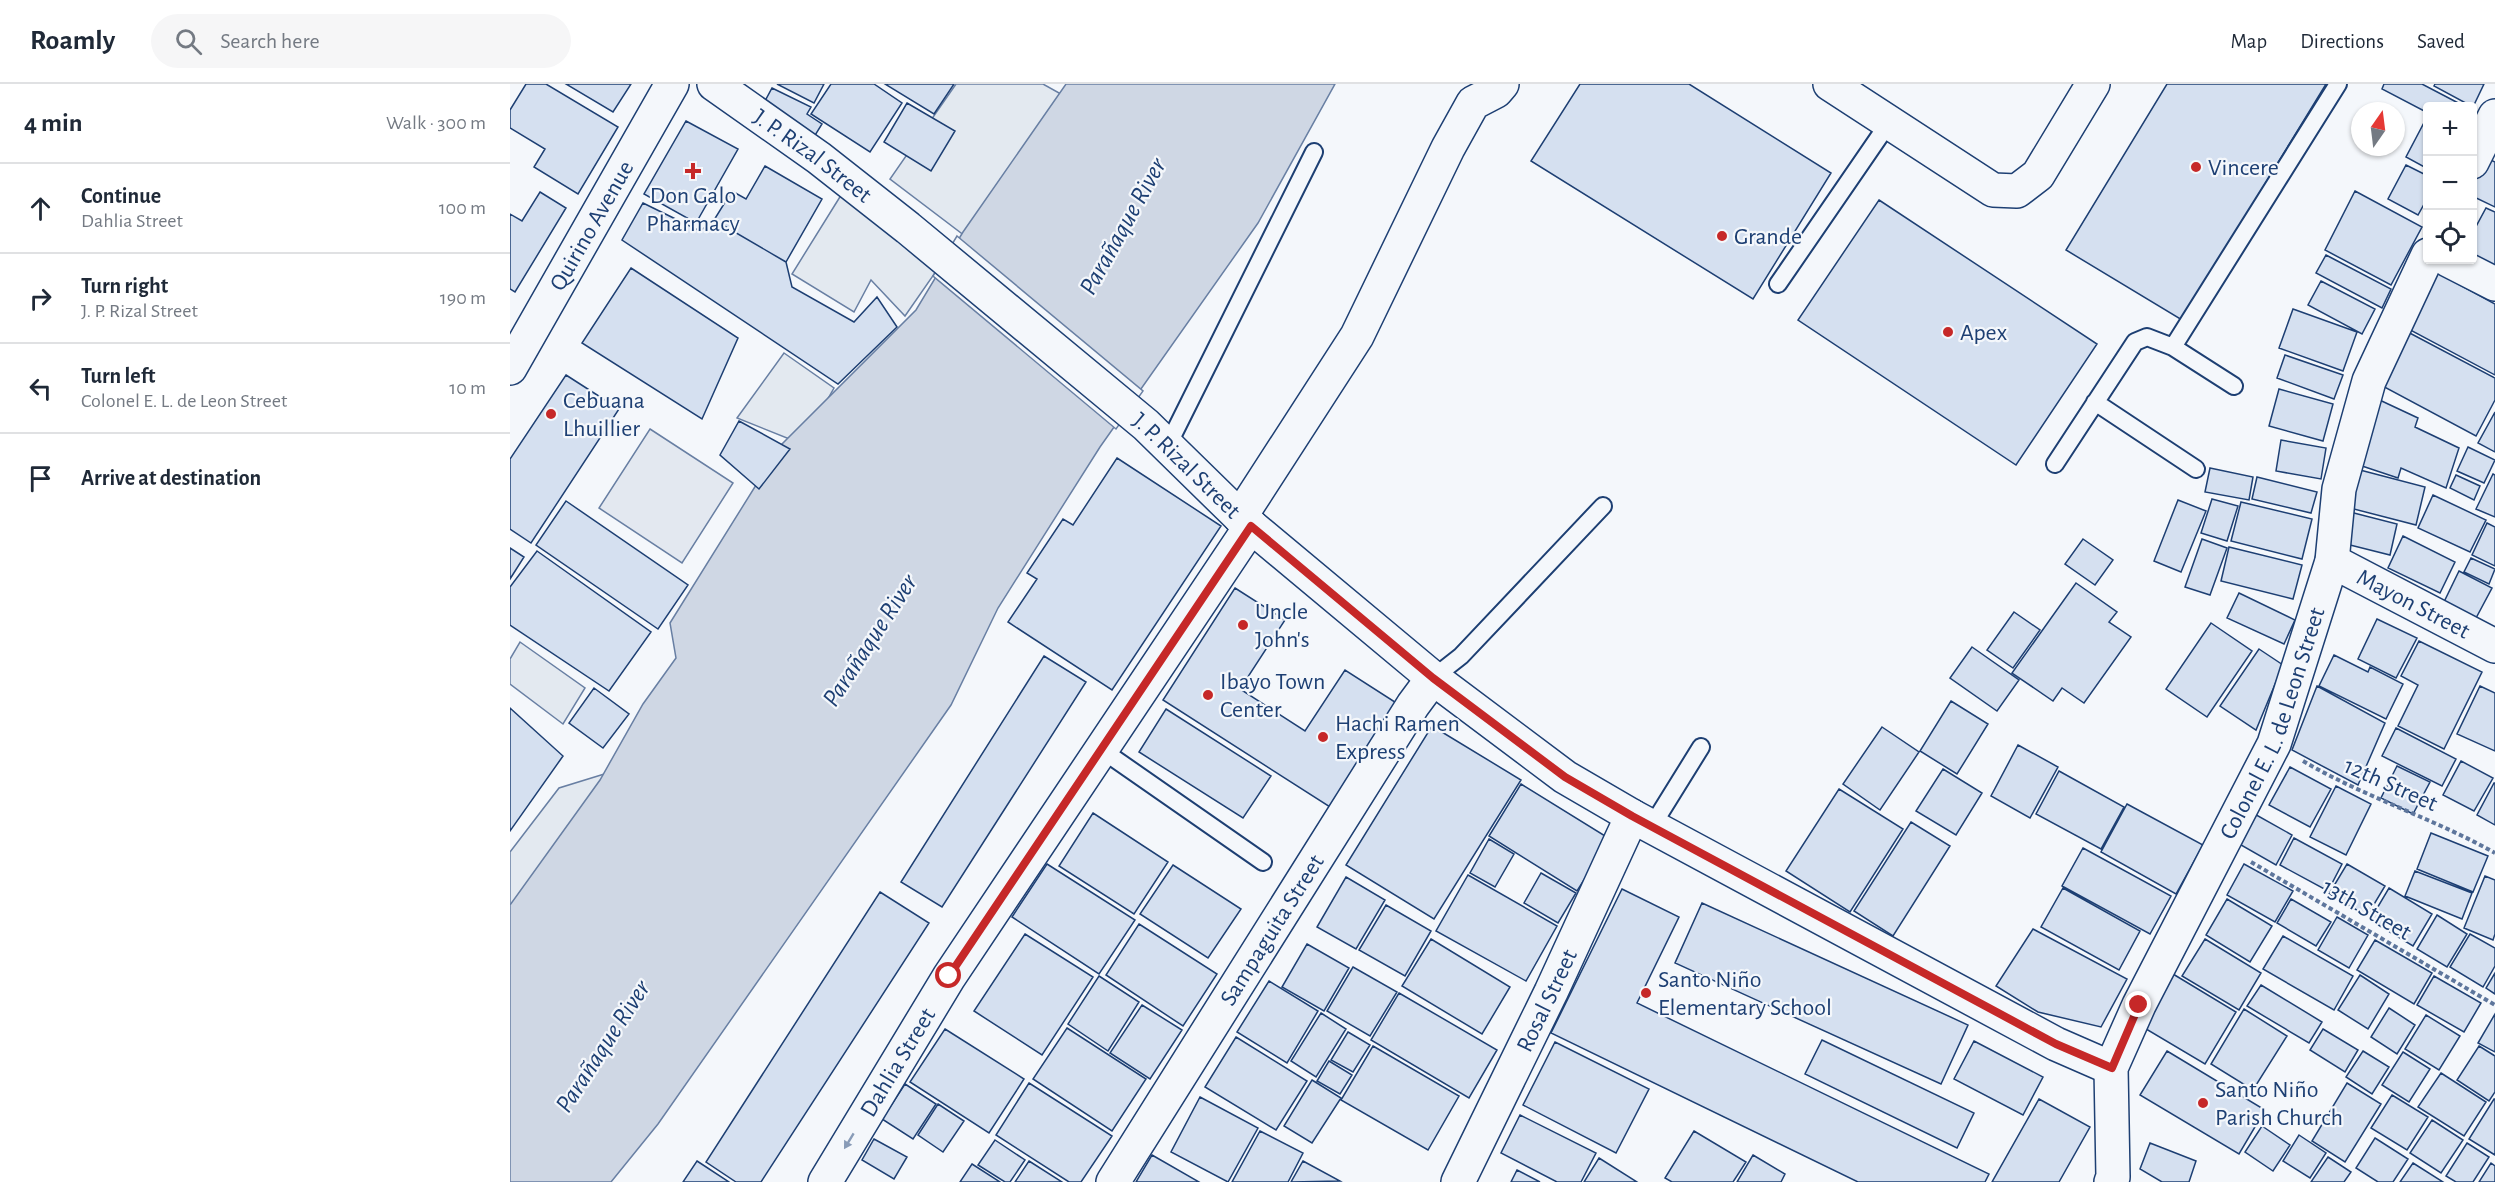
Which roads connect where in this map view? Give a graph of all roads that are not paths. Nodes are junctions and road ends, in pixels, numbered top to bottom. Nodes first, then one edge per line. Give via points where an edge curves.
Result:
1 (672, 84) edge
2 (714, 84) edge
3 (1502, 84) edge
4 (1830, 84) edge
5 (2093, 84) edge
6 (2338, 84) edge
7 (1471, 94) edge
8 (2495, 116) edge
9 (1888, 124) junction
10 (1314, 152) dead end
11 (2475, 156) edge
12 (2423, 264) edge
13 (2456, 264) edge
14 (1778, 284) dead end
15 (2495, 284) edge
16 (2173, 347) junction
17 (510, 368) edge
18 (2234, 386) dead end
19 (2095, 402) junction
20 (1157, 435) junction
21 (2055, 464) dead end
22 (2196, 469) dead end
23 (1603, 506) dead end
24 (1245, 522) junction
25 (2332, 561) junction
26 (2495, 646) edge
27 (1433, 678) junction
28 (1701, 747) dead end
29 (1102, 750) junction
30 (1642, 821) junction
31 (1263, 862) dead end
32 (2112, 1068) junction
33 (2114, 1180) edge
34 (825, 1182) edge
35 (1113, 1182) edge
36 (1458, 1182) edge

1 - 17 street, Quirino Avenue
2 - 20 street, J. P. Rizal Street via 819,158 908,228
3 - 7 street via 1496,91
4 - 9 street
5 - 9 street via 2038,175 2017,191 1993,190
6 - 16 lane
7 - 24 street, Dahlia Street via 1357,336
8 - 11 street
9 - 14 lane
10 - 20 lane
12 - 25 street, Colonel E. L. de Leon Street via 2369,381 2339,489
13 - 15 street
16 - 18 lane
16 - 19 lane via 2147,338 2135,342
19 - 21 lane
19 - 22 lane
20 - 24 street, J. P. Rizal Street
23 - 27 lane via 1461,656
24 - 27 street, J. P. Rizal Street
24 - 29 street, Dahlia Street
25 - 26 street, Mayon Street
25 - 32 street, Colonel E. L. de Leon Street via 2274,744 2139,1005
27 - 30 street, J. P. Rizal Street via 1565,777
27 - 35 street, Sampaguita Street
28 - 30 lane
29 - 31 lane
29 -> 34 street, Dahlia Street via 949,976
30 - 32 street, J. P. Rizal Street via 2056,1044
30 - 36 street, Rosal Street via 1551,992
32 - 33 street, Colonel E. L. de Leon Street

